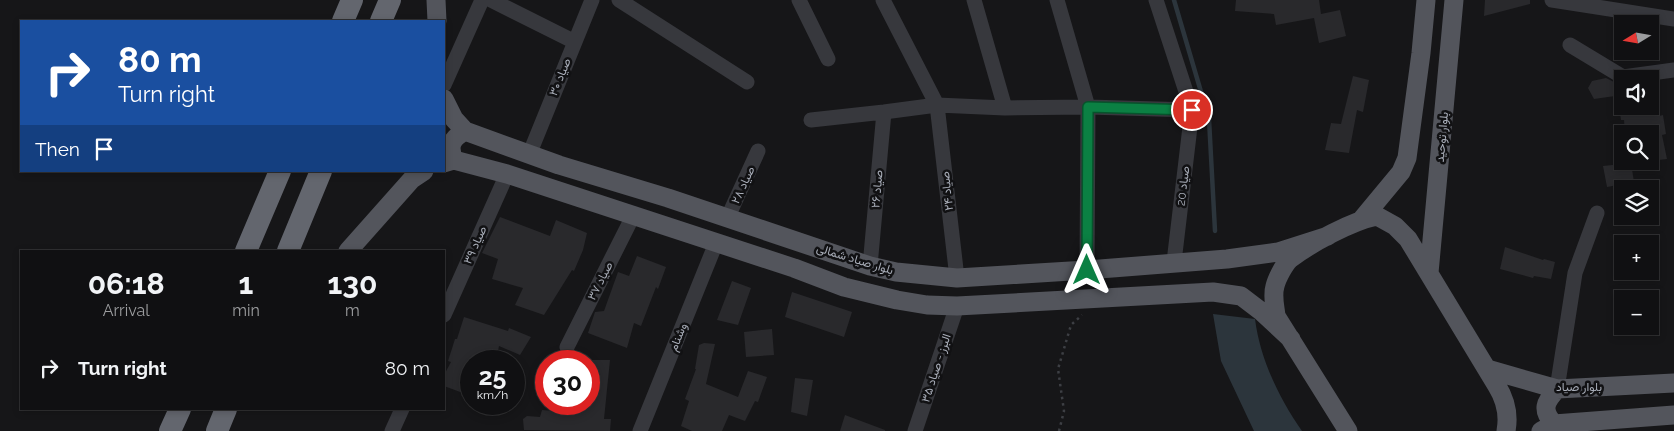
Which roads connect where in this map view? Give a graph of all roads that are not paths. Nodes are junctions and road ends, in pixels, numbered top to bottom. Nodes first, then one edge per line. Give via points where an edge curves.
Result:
1 (352, 0) edge
2 (390, 0) edge
3 (436, 0) edge
4 (482, 0) edge
5 (491, 0) edge
6 (592, 0) edge
7 (619, 0) edge
8 (799, 0) edge
9 (882, 0) edge
10 (974, 0) edge
11 (1057, 0) edge
12 (1156, 0) edge
13 (1426, 0) edge
14 (1454, 0) edge
15 (1552, 0) edge
16 (1674, 19) edge
17 (343, 20) edge
18 (381, 20) edge
19 (437, 20) edge
20 (575, 42) junction
21 (1570, 45) dead end
22 (828, 59) dead end
23 (1674, 70) edge
24 (747, 82) dead end
25 (445, 83) edge
26 (445, 101) edge
27 (938, 105) junction
28 (1088, 107) junction
29 (1006, 108) junction
30 (1192, 110) junction
31 (884, 112) junction
32 (810, 120) dead end
33 (465, 131) junction
34 (758, 151) dead end
35 (529, 154) junction
36 (449, 162) edge
37 (280, 172) edge
38 (320, 172) edge
39 (422, 172) edge
40 (507, 174) junction
41 (1597, 213) dead end
42 (633, 216) junction
43 (728, 219) junction
44 (1362, 219) junction
45 (1328, 236) junction
46 (716, 243) junction
47 (246, 250) edge
48 (288, 250) edge
49 (349, 250) edge
50 (1174, 262) junction
51 (870, 266) junction
52 (1087, 270) junction
53 (1429, 273) junction
54 (957, 278) junction
55 (957, 306) junction
56 (445, 313) edge
57 (1291, 339) junction
58 (567, 347) dead end
59 (1487, 369) junction
60 (1674, 383) edge
61 (1558, 389) junction
62 (180, 410) edge
63 (226, 410) edge
64 (402, 410) edge
65 (1674, 415) edge
66 (1550, 429) edge
67 (170, 431) edge
68 (217, 431) edge
69 (392, 431) edge
70 (640, 431) edge
71 (916, 431) edge
72 (1348, 431) edge
73 (1506, 431) edge

1 - 17 highway
2 - 18 highway
3 - 19 main road
4 - 25 street
5 - 20 street
6 - 20 street, صیاد ۳۰
7 - 24 street
8 - 22 street
9 - 27 street
10 - 29 street
11 - 28 street
12 - 30 street
13 - 44 main road via 1407,158 1401,172
14 - 53 main road, بلوار توحید
15 - 16 street
20 - 35 street, صیاد ۳۰
21 - 23 street via 1623,77
26 - 33 main road
27 - 29 street
27 - 31 street
27 - 54 street, صیاد ۲۴
28 - 29 street
28 - 30 street
28 - 52 street
30 - 50 street, صیاد 20
31 - 32 street
31 - 51 street, صیاد ۲۶
33 - 35 main road, بلوار صیاد شمالی
33 - 36 main road via 452,143
34 - 43 street, صیاد ۲۸
35 - 43 main road, بلوار صیاد شمالی
36 - 40 main road
37 - 47 highway
38 - 48 highway
39 - 49 main road via 412,179
40 - 42 main road
40 - 56 street, صیاد ۳۹
41 - 61 street via 1575,273
42 - 46 main road
42 - 58 street, صیاد ۳۷
43 - 51 main road, بلوار صیاد شمالی
44 - 45 main road
44 - 53 main road via 1377,216 1395,226 1408,238
45 - 50 main road, بلوار صیاد شمالی via 1278,252
45 - 57 main road via 1289,260 1275,285 1276,316
46 - 55 main road via 844,287 896,300
46 - 70 street, وشنام
50 - 52 main road, بلوار صیاد شمالی
51 - 54 main road, بلوار صیاد شمالی
52 - 54 main road, بلوار صیاد شمالی
53 - 59 main road
55 - 57 main road via 1213,292 1241,296
55 - 71 street, البرز - صیاد ۳۵
57 - 72 main road
59 - 61 main road, بلوار صیاد
59 - 73 main road via 1503,396
60 - 61 main road, بلوار صیاد
61 - 66 main road via 1545,406
62 - 67 highway
63 - 68 highway
64 - 69 street
65 - 66 main road

